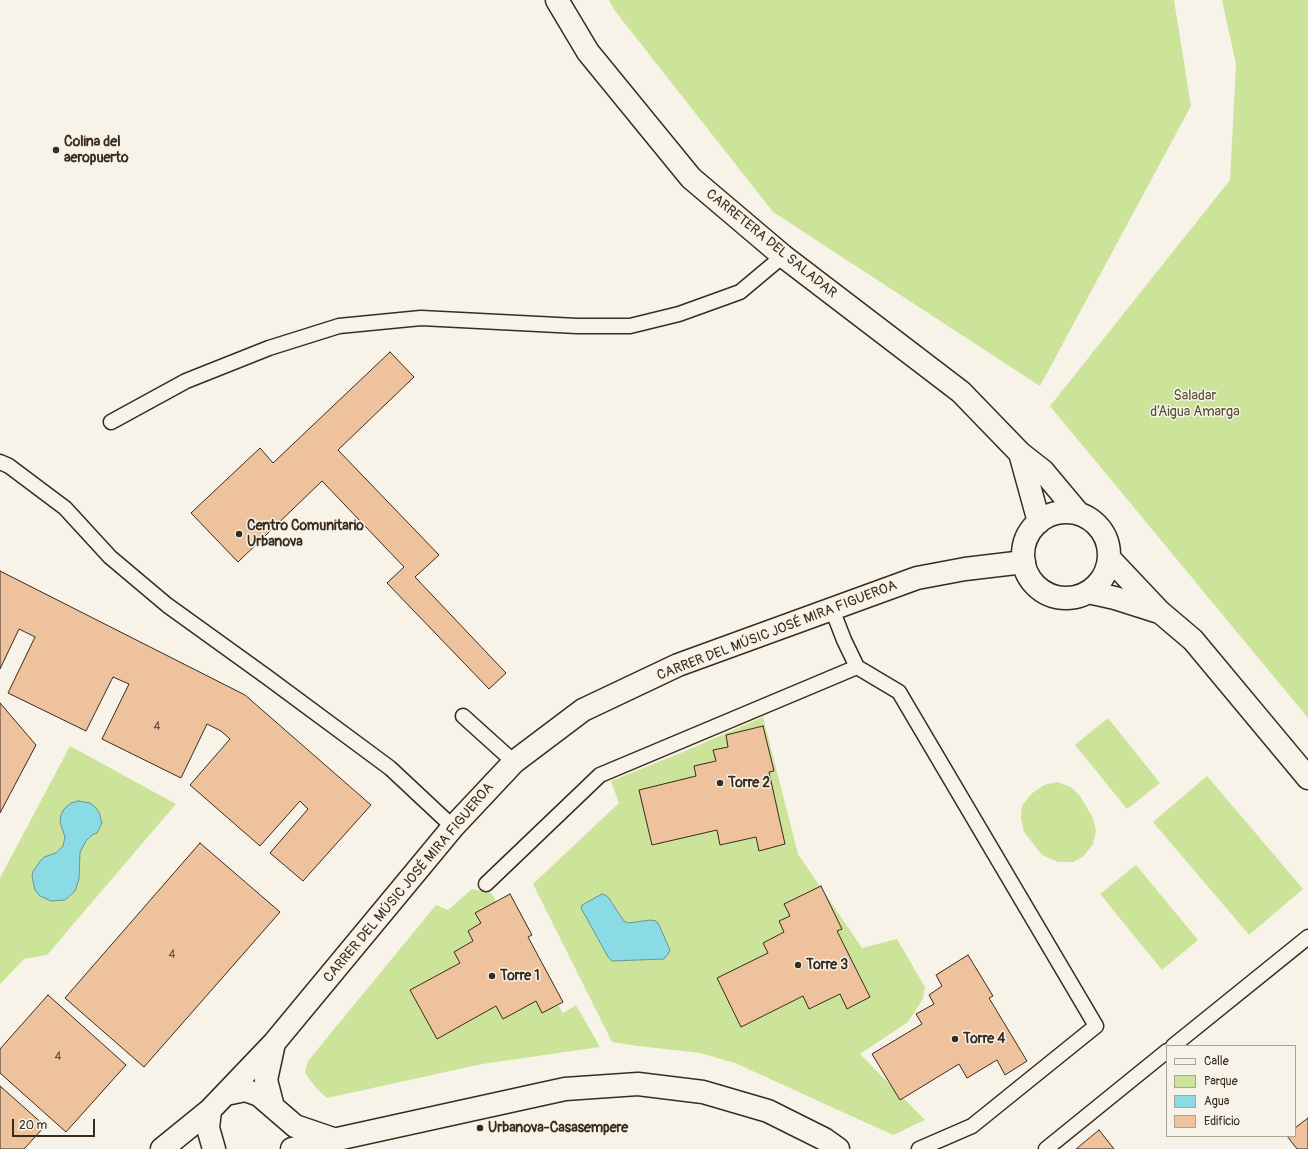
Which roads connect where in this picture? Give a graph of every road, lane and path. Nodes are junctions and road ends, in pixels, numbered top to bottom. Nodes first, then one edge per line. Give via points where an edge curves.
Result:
1 (557, 0) edge
2 (783, 256) junction
3 (111, 422) dead end
4 (1020, 453) junction
5 (0, 462) edge
6 (1079, 514) junction
7 (1039, 522) junction
8 (1109, 558) junction
9 (1024, 562) junction
10 (1088, 592) junction
11 (832, 609) junction
12 (1160, 612) junction
13 (857, 667) junction
14 (463, 716) dead end
15 (514, 762) junction
16 (1308, 778) edge
17 (453, 827) junction
18 (486, 884) dead end
19 (1308, 937) edge
20 (274, 1043) junction
21 (1174, 1045) edge
22 (1166, 1052) edge
23 (226, 1094) junction
24 (273, 1108) junction
25 (210, 1110) junction
26 (334, 1139) junction
27 (162, 1149) edge
28 (214, 1149) edge
29 (292, 1149) edge
30 (838, 1149) edge
31 (919, 1149) edge
32 (1046, 1149) edge

1 - 2 street, CARRETERA DEL SALADAR via 588,52 691,178
2 - 3 lane via 740,292 679,314 630,326 577,326 421,318 339,326 269,348 186,381
2 - 4 street, CARRETERA DEL SALADAR via 961,392
4 - 6 street, CARRETERA DEL SALADAR via 1043,471
4 - 7 street, CARRETERA DEL SALADAR
5 - 17 lane via 65,508 110,557 167,605 390,768
6 - 7 street via 1051,514
6 - 8 street via 1092,520 1102,531 1108,544
7 - 9 street via 1029,533 1024,547
8 - 10 street via 1106,571
8 - 12 street
9 - 10 street via 1028,575 1036,586 1047,594 1061,598 1075,597
9 - 11 street, CARRER DEL MÚSIC JOSÉ MIRA FIGUEROA via 917,578
10 - 12 street
11 - 13 lane
11 - 15 street, CARRER DEL MÚSIC JOSÉ MIRA FIGUEROA via 678,665 583,710
12 - 16 street via 1193,640
13 - 18 lane via 600,775
13 - 31 lane via 899,692 1096,1026 972,1126
14 - 15 lane
15 - 17 street, CARRER DEL MÚSIC JOSÉ MIRA FIGUEROA
17 - 20 street, CARRER DEL MÚSIC JOSÉ MIRA FIGUEROA
19 - 21 lane
20 - 23 street, CARRER DEL MÚSIC JOSÉ MIRA FIGUEROA
20 - 24 street, CARRER DEL MÚSIC JOSÉ MIRA FIGUEROA via 266,1080
22 - 32 lane
23 - 24 street via 245,1090 259,1095
23 - 25 street, CARRER DEL MÚSIC JOSÉ MIRA FIGUEROA
24 - 26 street via 295,1126
25 - 27 street, CARRER DEL MÚSIC JOSÉ MIRA FIGUEROA
25 - 28 street via 208,1128
26 - 29 street
26 - 30 street via 565,1089 638,1084 703,1092 768,1111 824,1139

